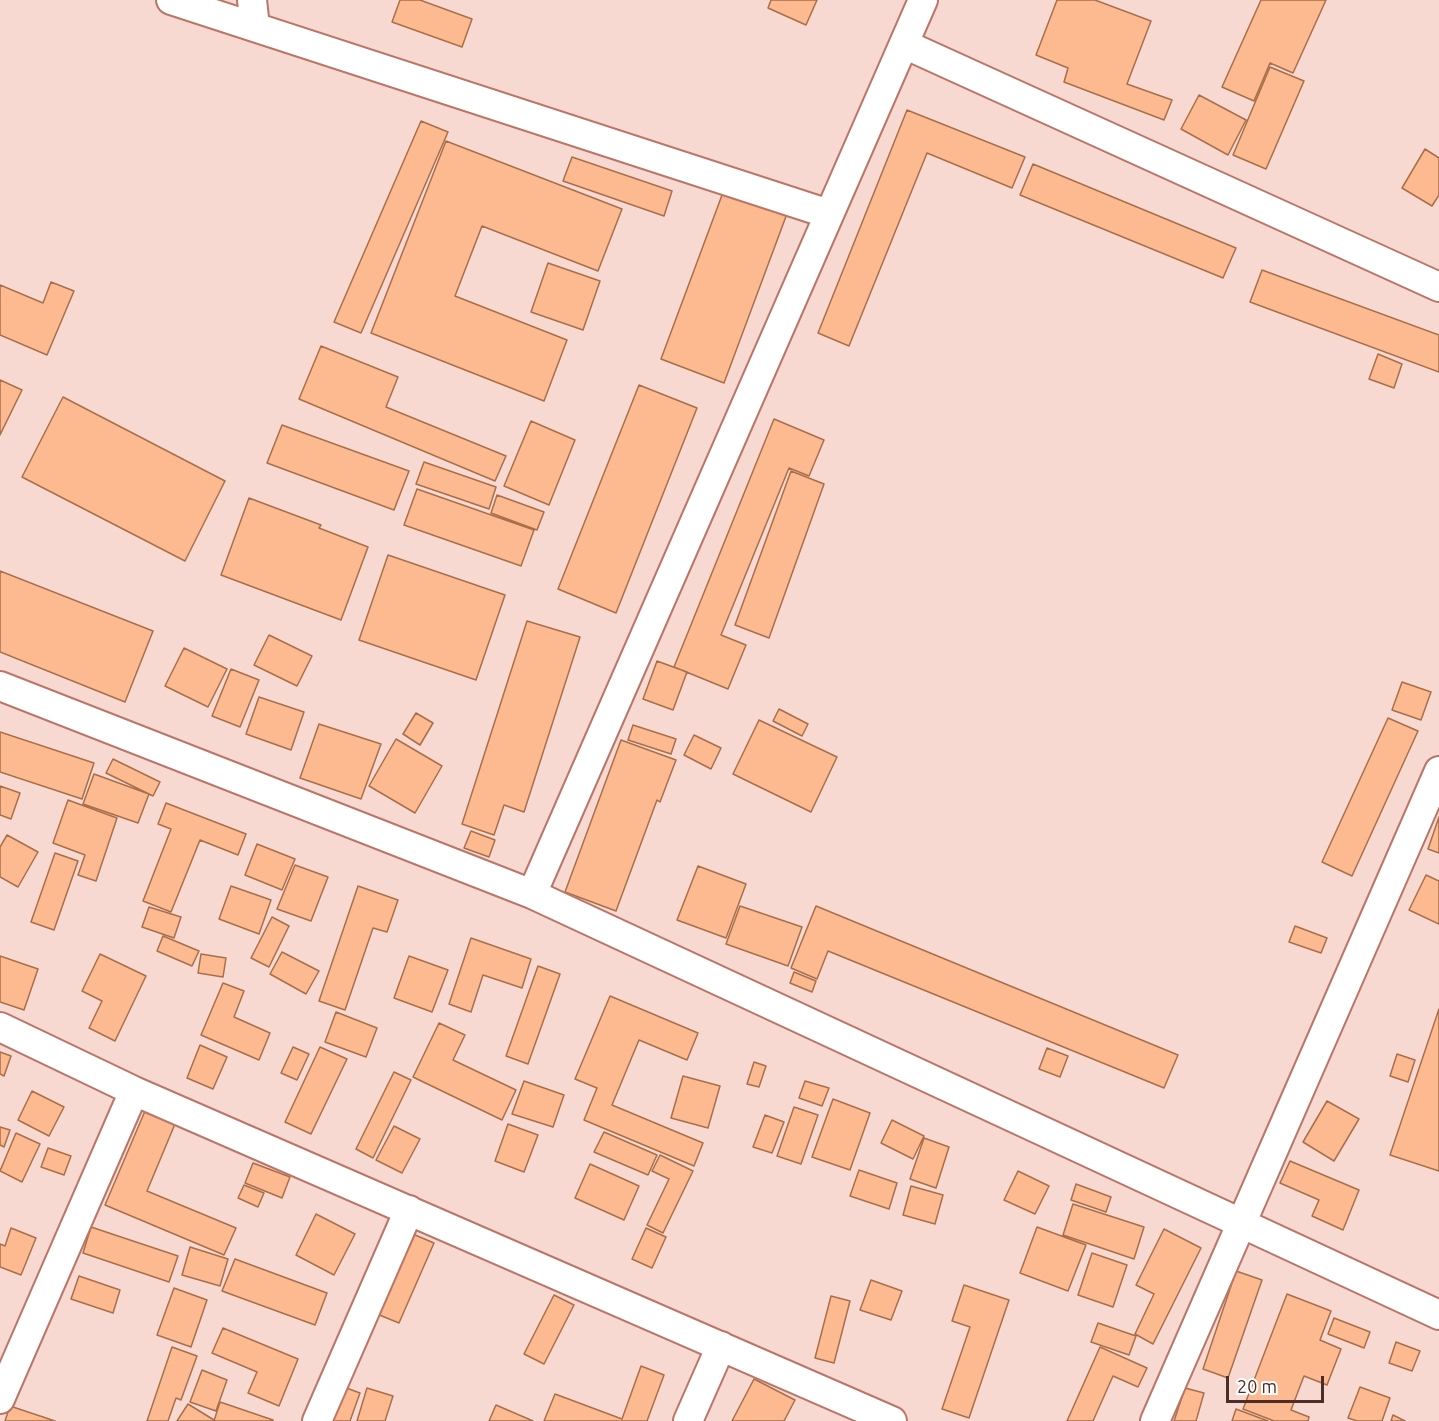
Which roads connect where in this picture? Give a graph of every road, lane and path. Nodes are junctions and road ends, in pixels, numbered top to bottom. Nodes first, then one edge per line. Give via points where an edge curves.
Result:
1 (923, 0) edge
2 (192, 3) edge
3 (254, 14) edge
4 (904, 44) junction
5 (830, 214) junction
6 (1439, 287) edge
7 (0, 686) edge
8 (1439, 771) edge
9 (532, 894) junction
10 (0, 1027) edge
11 (134, 1090) junction
12 (409, 1210) junction
13 (1240, 1222) junction
14 (1439, 1315) edge
15 (721, 1346) junction
16 (0, 1399) edge
17 (316, 1421) edge
18 (688, 1421) edge
19 (892, 1421) edge
20 (1155, 1421) edge

1 - 4 street
2 - 3 street
3 - 5 street
4 - 5 street
4 - 6 street
5 - 9 street
7 - 9 street
8 - 13 street
9 - 13 street
10 - 11 street
11 - 12 street
11 - 16 street
12 - 15 street
12 - 17 street
13 - 14 street
13 - 20 street
15 - 18 street
15 - 19 street

